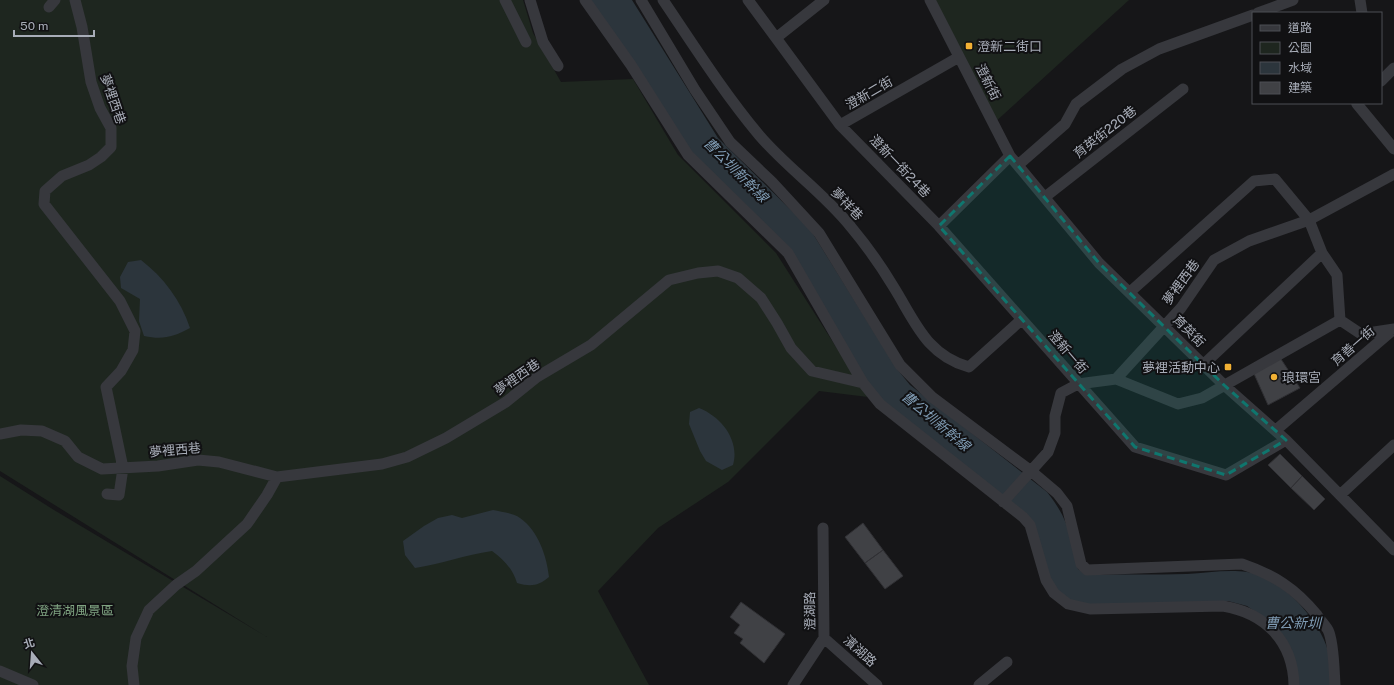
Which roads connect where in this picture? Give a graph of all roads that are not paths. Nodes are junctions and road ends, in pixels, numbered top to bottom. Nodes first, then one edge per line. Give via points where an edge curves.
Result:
1 (75, 0) edge
2 (505, 0) edge
3 (530, 0) edge
4 (585, 0) edge
5 (641, 0) edge
6 (663, 0) edge
7 (748, 0) edge
8 (824, 0) edge
9 (930, 0) edge
10 (1293, 0) edge
11 (1360, 0) edge
12 (1261, 12) edge
13 (1362, 12) edge
14 (1252, 15) edge
15 (776, 38) junction
16 (526, 42) dead end
17 (959, 57) junction
18 (558, 66) dead end
19 (1394, 68) edge
20 (1382, 79) edge
21 (1183, 89) dead end
22 (1358, 104) edge
23 (840, 125) junction
24 (1394, 149) edge
25 (1010, 156) junction
26 (1018, 165) junction
27 (1394, 174) edge
28 (1044, 197) junction
29 (1309, 220) junction
30 (939, 226) junction
31 (1322, 253) junction
32 (1130, 292) junction
33 (1021, 320) junction
34 (1340, 320) junction
35 (1164, 326) junction
36 (1394, 329) edge
37 (1203, 365) junction
38 (1116, 379) junction
39 (863, 384) junction
40 (1078, 384) junction
41 (1224, 385) junction
42 (1276, 430) junction
43 (0, 434) edge
44 (1286, 440) junction
45 (1394, 445) edge
46 (123, 468) junction
47 (1031, 471) junction
48 (277, 477) junction
49 (106, 494) dead end
50 (1340, 495) junction
51 (1003, 502) junction
52 (823, 528) dead end
53 (1394, 550) edge
54 (824, 638) junction
55 (1007, 662) dead end
56 (0, 671) edge
57 (33, 685) edge
58 (134, 685) edge
59 (793, 685) edge
60 (877, 685) edge
61 (979, 685) edge
62 (1294, 685) edge
63 (1335, 685) edge

1 - 46 street, 夢裡西巷 via 91,82 100,108 111,128 111,147 89,165 62,176 45,191 44,204 120,301 135,331 133,350 121,371 106,387
2 - 16 street
3 - 18 street via 543,42
4 - 39 street via 631,65 688,155 788,253
5 - 47 street via 695,90 730,142 772,182 819,233 900,365 932,397
6 - 33 street, 夢祥巷 via 717,81 760,136 851,226 932,346 953,362 969,367
7 - 15 street, 澄新二街
8 - 15 street
9 - 17 street, 澄新街
10 - 12 street
11 - 13 street
14 - 26 street via 1159,49 1122,69 1076,104 1065,124
15 - 23 street, 澄新二街
17 - 23 street, 澄新二街
17 - 25 street, 澄新街
19 - 20 street
21 - 28 street, 育英街220巷
22 - 24 street
23 - 30 street, 澄新一街24巷
25 - 26 street, 育英街
25 - 30 street
26 - 28 street, 育英街
27 - 29 street, 夢裡西巷
28 - 32 street, 育英街 via 1099,263
29 - 31 street, 夢裡西巷
29 - 32 street, 夢裡西巷 via 1274,179 1254,180
29 - 35 street, 夢裡西巷 via 1249,242 1214,260
30 - 33 street, 澄新一街
31 - 34 street, 夢裡西巷 via 1337,275
31 - 37 street
32 - 35 street, 育英街
33 - 40 street, 澄新一街
34 - 36 street via 1361,334
34 - 41 street
35 - 37 street, 育英街
35 - 38 street, 夢裡西巷
36 - 42 street, 育善一街
37 - 41 street, 育英街
38 - 40 street
38 - 41 street via 1178,404 1202,398
39 - 48 street, 夢裡西巷 via 812,371 790,348 761,298 738,278 718,271 698,273 669,280 591,345 537,377 506,402 420,451 382,464
39 - 51 street via 880,404
40 - 44 street, 澄新一街 via 1135,447 1226,475
40 - 47 street via 1061,393 1055,416 1055,433 1048,452
41 - 42 street, 育英街
42 - 44 street, 育英街
43 - 46 street, 夢裡西巷 via 21,430 42,431 65,441 78,457 102,469
44 - 50 street, 育英街
45 - 50 street
46 - 48 street, 夢裡西巷 via 198,460 219,462
46 - 49 street, 夢裡西巷 via 118,495
47 - 51 street
47 - 63 street via 1057,493 1067,506 1081,564 1087,570 1242,564 1261,570 1286,584 1307,604 1328,631
48 - 58 street via 246,524 196,571 148,610 136,638 132,666
50 - 53 street, 育英街
51 - 62 street via 1030,525 1046,580 1054,594 1068,604 1090,609 1223,606 1240,609 1262,622 1281,640 1289,654 1294,672
52 - 54 street, 澄湖路
54 - 59 street, 澄湖路
54 - 60 street, 濱湖路
55 - 61 street
56 - 57 street

